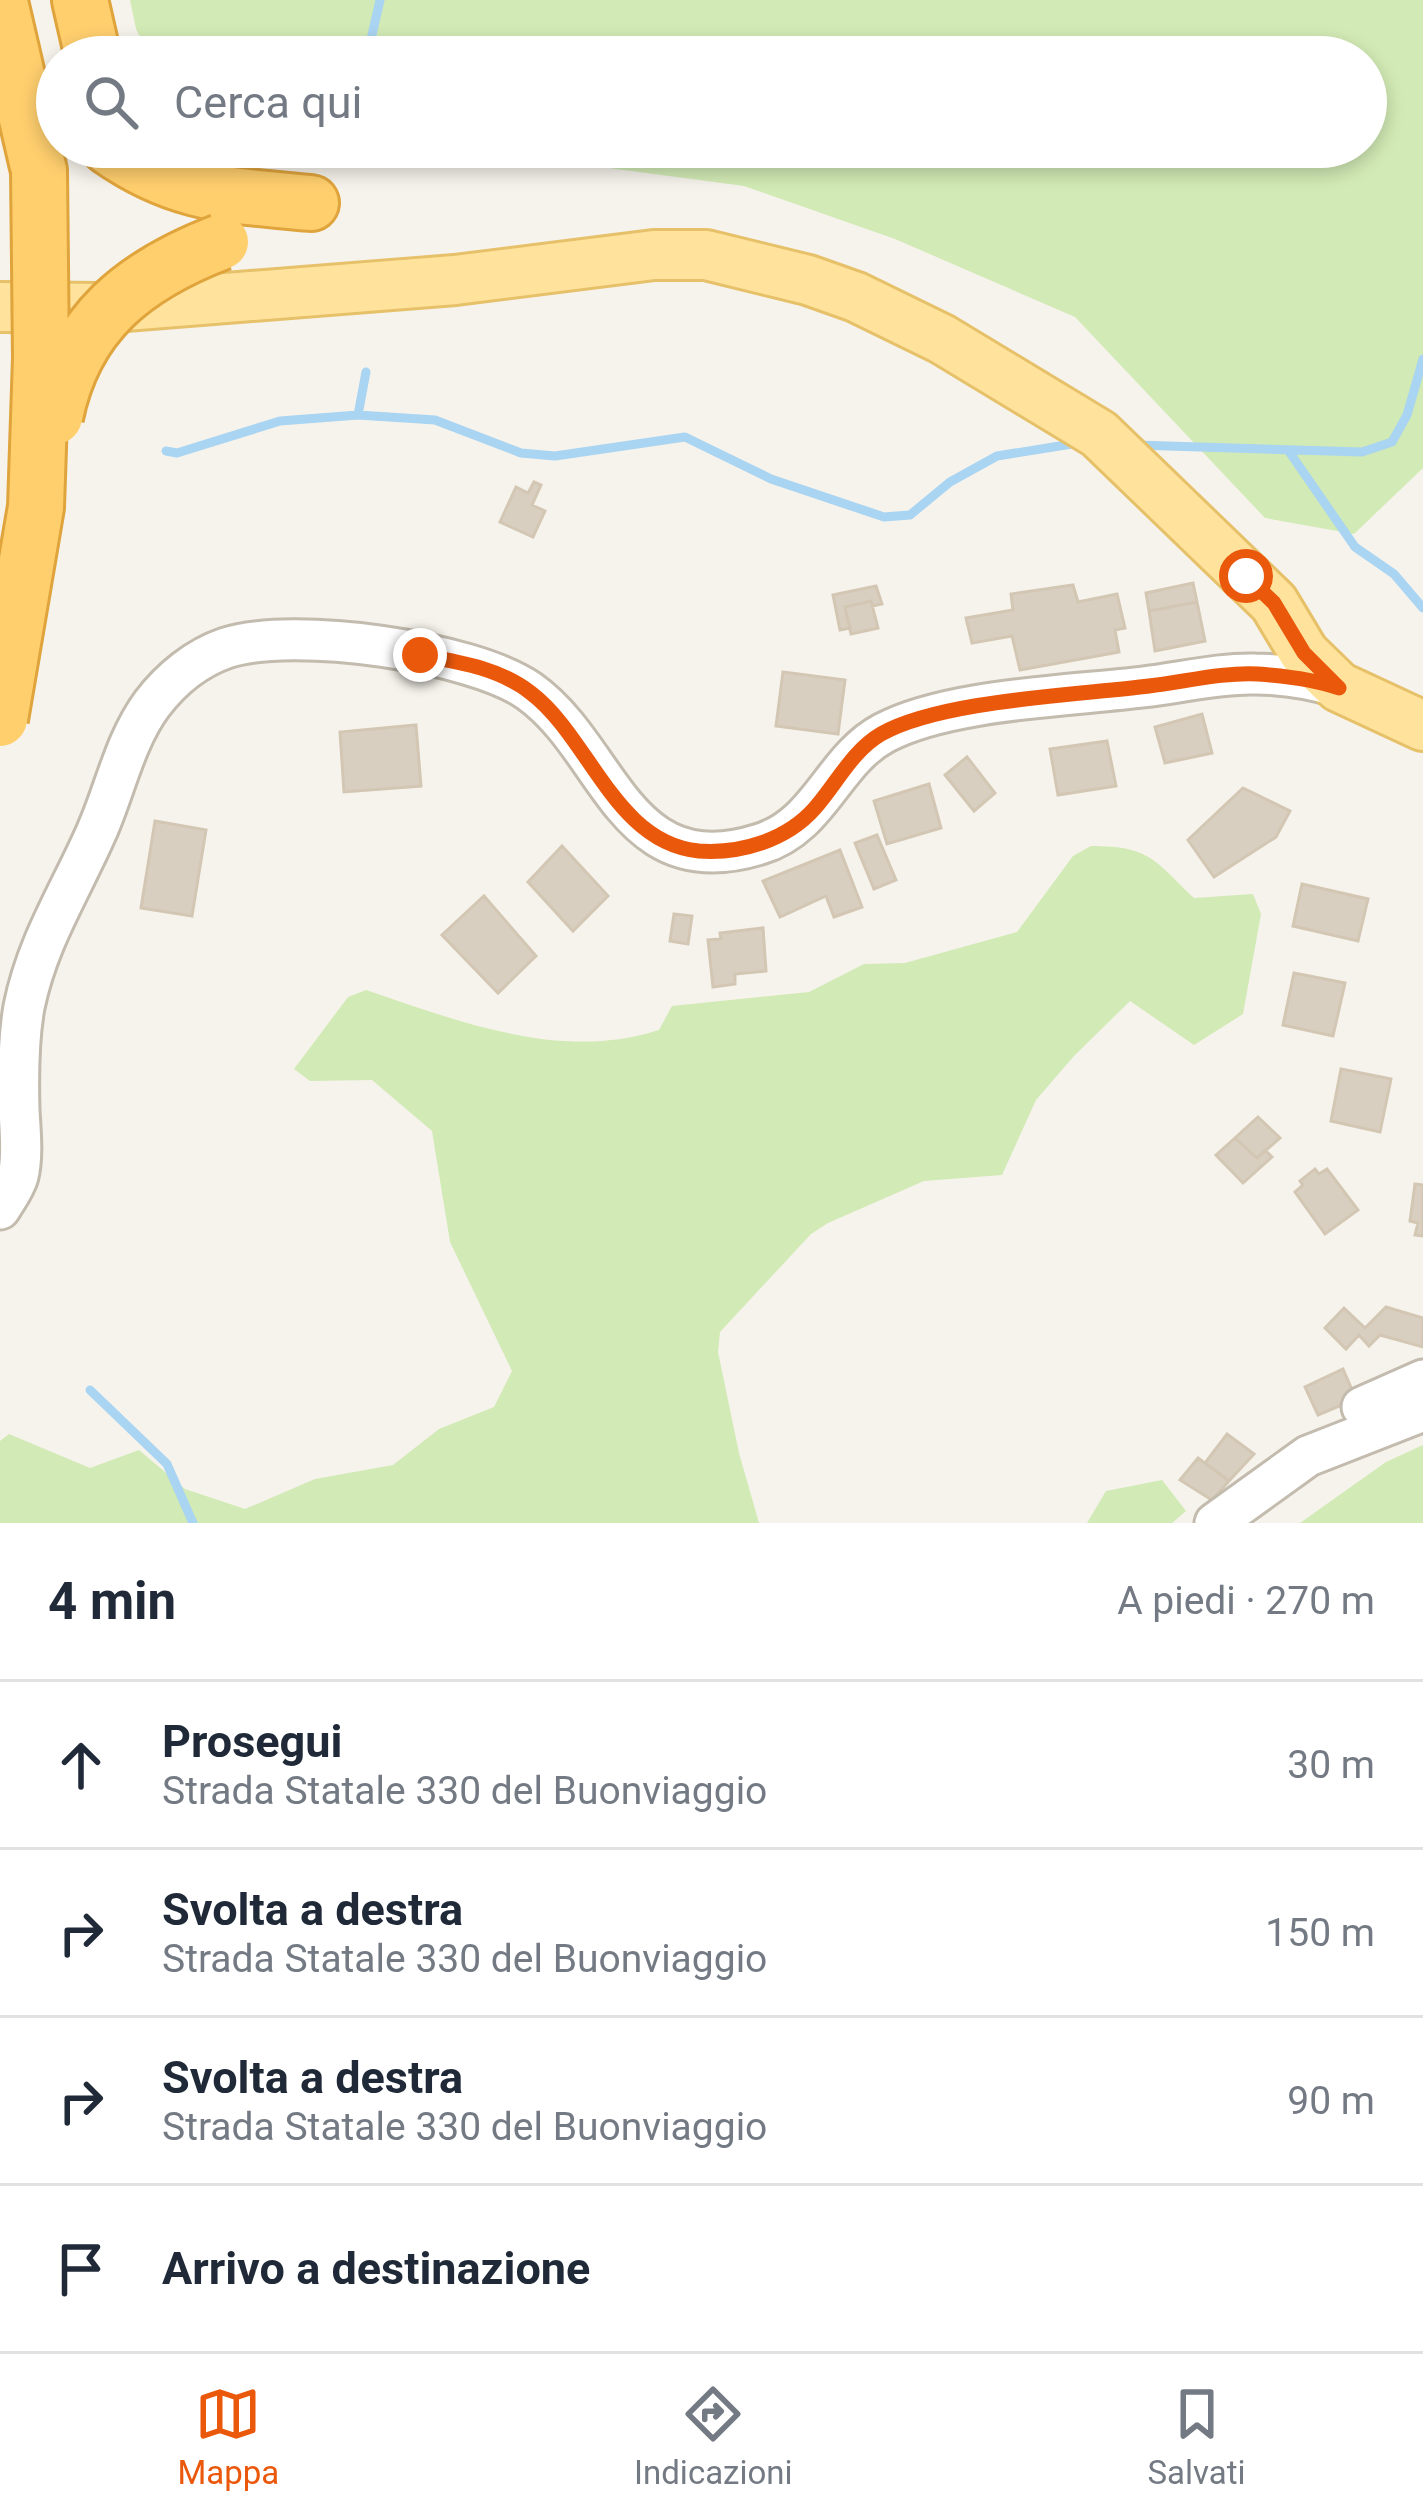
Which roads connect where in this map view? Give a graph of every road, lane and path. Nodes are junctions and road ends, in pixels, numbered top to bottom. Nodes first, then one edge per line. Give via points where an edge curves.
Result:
1 (17, 0) edge
2 (80, 0) edge
3 (0, 2) edge
4 (88, 36) edge
5 (36, 43) edge
6 (36, 158) edge
7 (38, 168) edge
8 (139, 168) edge
9 (195, 168) edge
10 (311, 202) junction
11 (0, 234) edge
12 (0, 307) edge
13 (37, 507) junction
14 (6, 662) edge
15 (1339, 688) junction
16 (0, 719) edge
17 (1423, 727) edge
18 (0, 1209) edge
19 (1423, 1380) edge
20 (1423, 1411) edge
21 (1288, 1468) junction
22 (1215, 1523) edge

1 - 5 highway
2 - 4 highway
3 - 6 highway, bridge
7 - 13 highway, bridge
8 - 10 highway via 200,193
9 - 10 highway
10 - 13 highway, bridge via 172,261 104,315 60,392
11 - 13 highway, bridge via 28,379
12 - 15 main road, bridge via 100,308 455,280 653,255 760,266 856,297 942,339 1099,434 1274,603 1304,653
13 - 14 highway, bridge
14 - 16 highway, bridge
15 - 17 main road
15 - 18 street via 1253,674 939,712 880,734 791,829 761,844 696,851 627,814 570,734 532,693 500,674 341,643 227,648 179,675 137,728 97,832 42,939 17,1056 18,1177
19 - 21 street via 1308,1430 1288,1451
20 - 21 street
21 - 22 street

